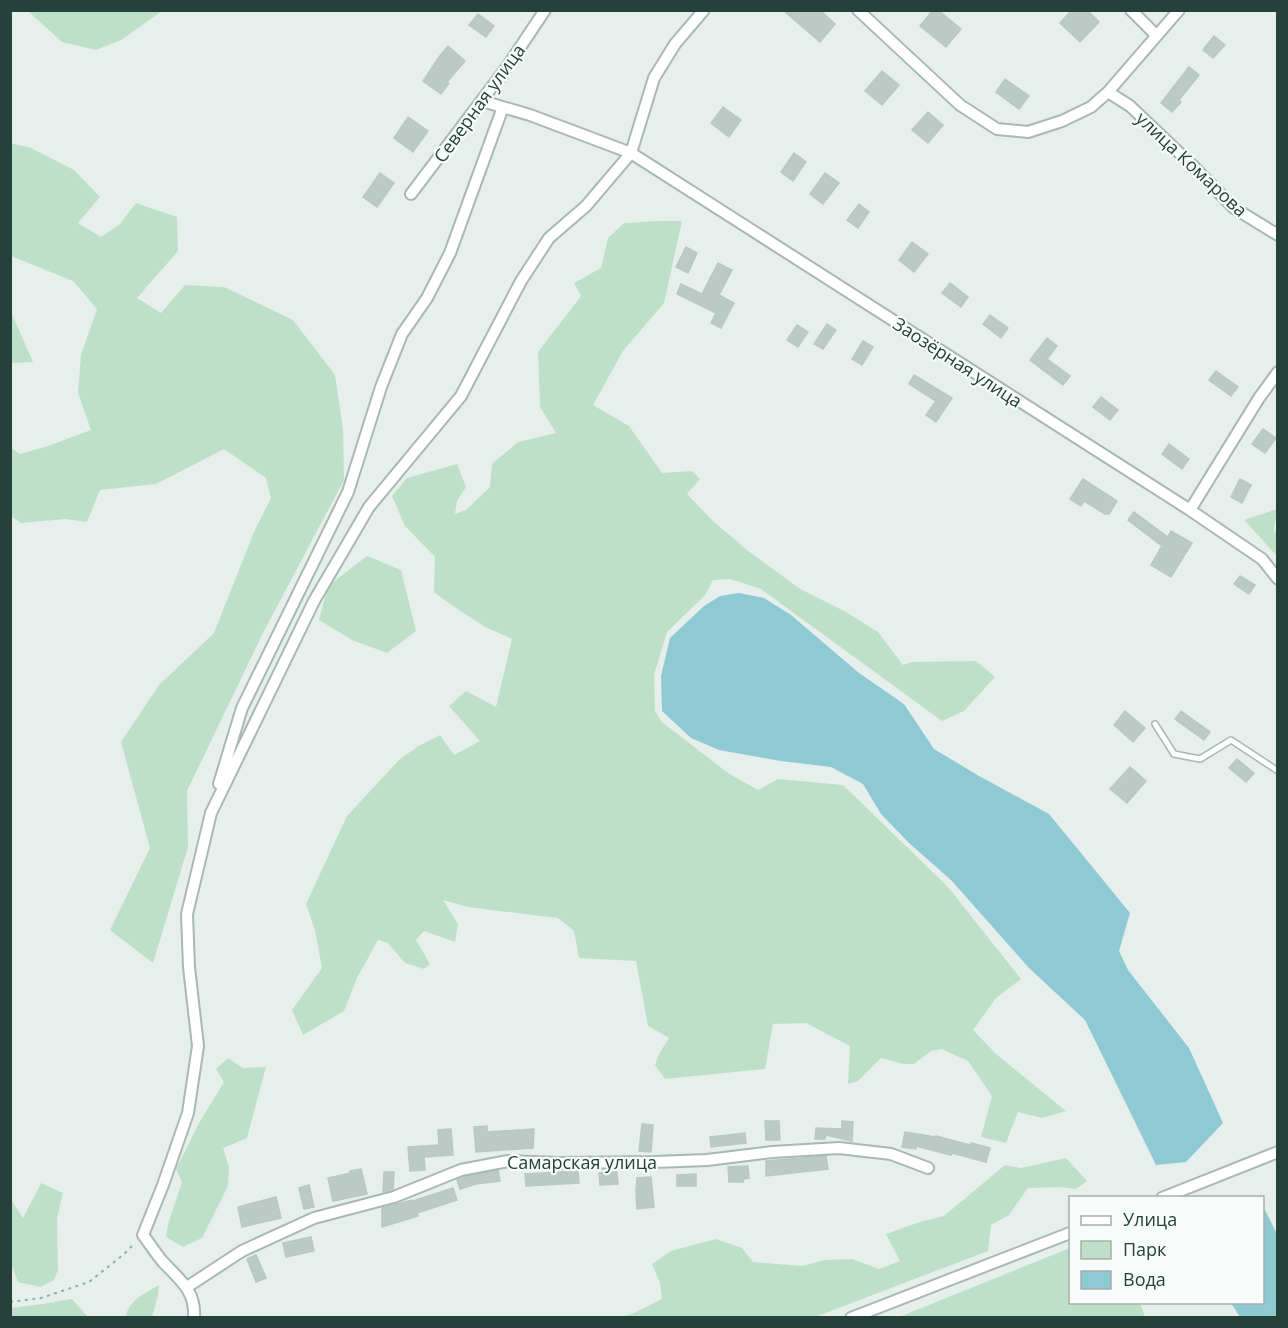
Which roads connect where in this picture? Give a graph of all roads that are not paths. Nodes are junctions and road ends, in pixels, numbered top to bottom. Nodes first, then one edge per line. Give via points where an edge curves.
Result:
1 (545, 10) edge
2 (704, 10) edge
3 (858, 10) edge
4 (1131, 10) edge
5 (1179, 10) edge
6 (1156, 35) junction
7 (1108, 92) junction
8 (482, 101) junction
9 (503, 107) junction
10 (631, 153) junction
11 (411, 194) dead end
12 (1278, 236) edge
13 (1278, 372) edge
14 (1190, 510) junction
15 (1278, 579) edge
16 (1155, 724) dead end
17 (1278, 771) edge
18 (211, 813) junction
19 (1278, 1152) edge
20 (928, 1168) dead end
21 (1165, 1196) edge
22 (1069, 1234) edge
23 (187, 1287) junction
24 (194, 1317) edge
25 (851, 1317) edge

1 - 8 street, Северная улица
2 - 10 street via 675,44 654,78
3 - 7 street via 960,105 998,129 1028,132 1062,121 1091,107
4 - 6 street
5 - 6 street
6 - 7 street
7 - 12 street, улица Комарова via 1130,106 1234,208
8 - 9 street, Заозёрная улица
8 - 11 street, Северная улица
9 - 10 street, Заозёрная улица
9 - 18 street via 450,253 427,298 402,334 348,492 242,708
10 - 14 street, Заозёрная улица
10 - 18 street via 586,206 549,238 521,281 460,396 369,507 314,601
13 - 14 street
14 - 15 street, Заозёрная улица via 1262,559
16 - 17 lane via 1174,754 1200,759 1231,740
18 - 23 street via 187,914 198,1046 188,1113 143,1235
19 - 21 street
20 - 23 street, Самарская улица via 891,1154 839,1148 706,1160 508,1161 461,1170 394,1197 314,1218 242,1251
22 - 25 street
23 - 24 street via 195,1305

